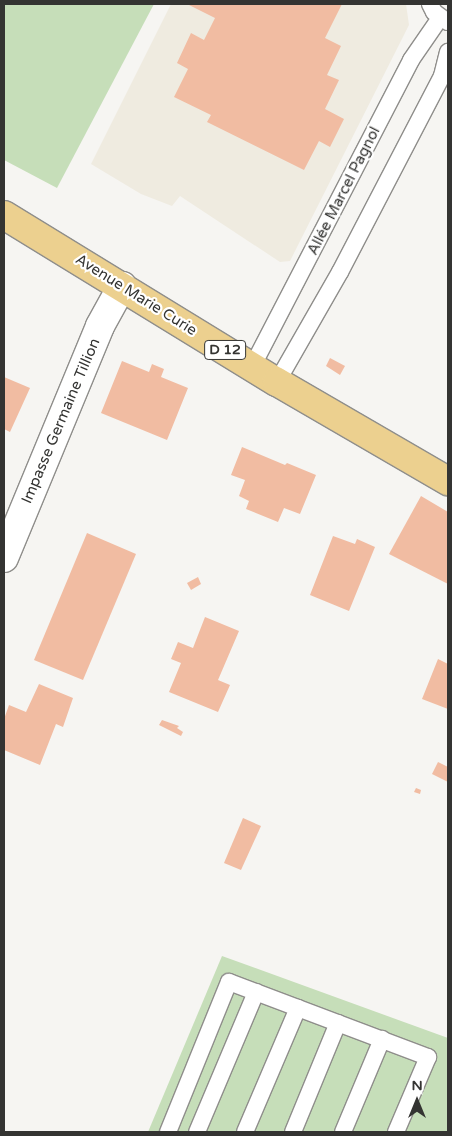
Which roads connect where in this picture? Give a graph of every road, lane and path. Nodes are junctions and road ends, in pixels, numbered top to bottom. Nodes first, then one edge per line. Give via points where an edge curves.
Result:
1 (430, 4) edge
2 (444, 20) edge
3 (448, 52) edge
4 (4, 215) edge
5 (122, 286) junction
6 (252, 367) junction
7 (277, 382) junction
8 (448, 481) edge
9 (4, 558) edge
10 (256, 992) junction
11 (298, 1008) junction
12 (338, 1023) junction
13 (382, 1039) junction
14 (168, 1132) edge
15 (197, 1132) edge
16 (245, 1132) edge
17 (293, 1132) edge
18 (343, 1132) edge
19 (396, 1132) edge

1 - 2 lane
2 - 6 lane, Allée Marcel Pagnol via 411,60
3 - 7 lane via 442,76 340,272
4 - 5 main road, Avenue Marie Curie / D 12
5 - 6 main road, Avenue Marie Curie / D 12
5 - 9 street, Impasse Germaine Tillion via 100,326
6 - 7 main road, Avenue Marie Curie / D 12
7 - 8 main road, Avenue Marie Curie / D 12
10 - 11 lane
10 - 14 lane via 229,982
10 - 15 lane
11 - 12 lane
11 - 16 lane
12 - 13 lane
12 - 17 lane
13 - 18 lane
13 - 19 lane via 428,1057

